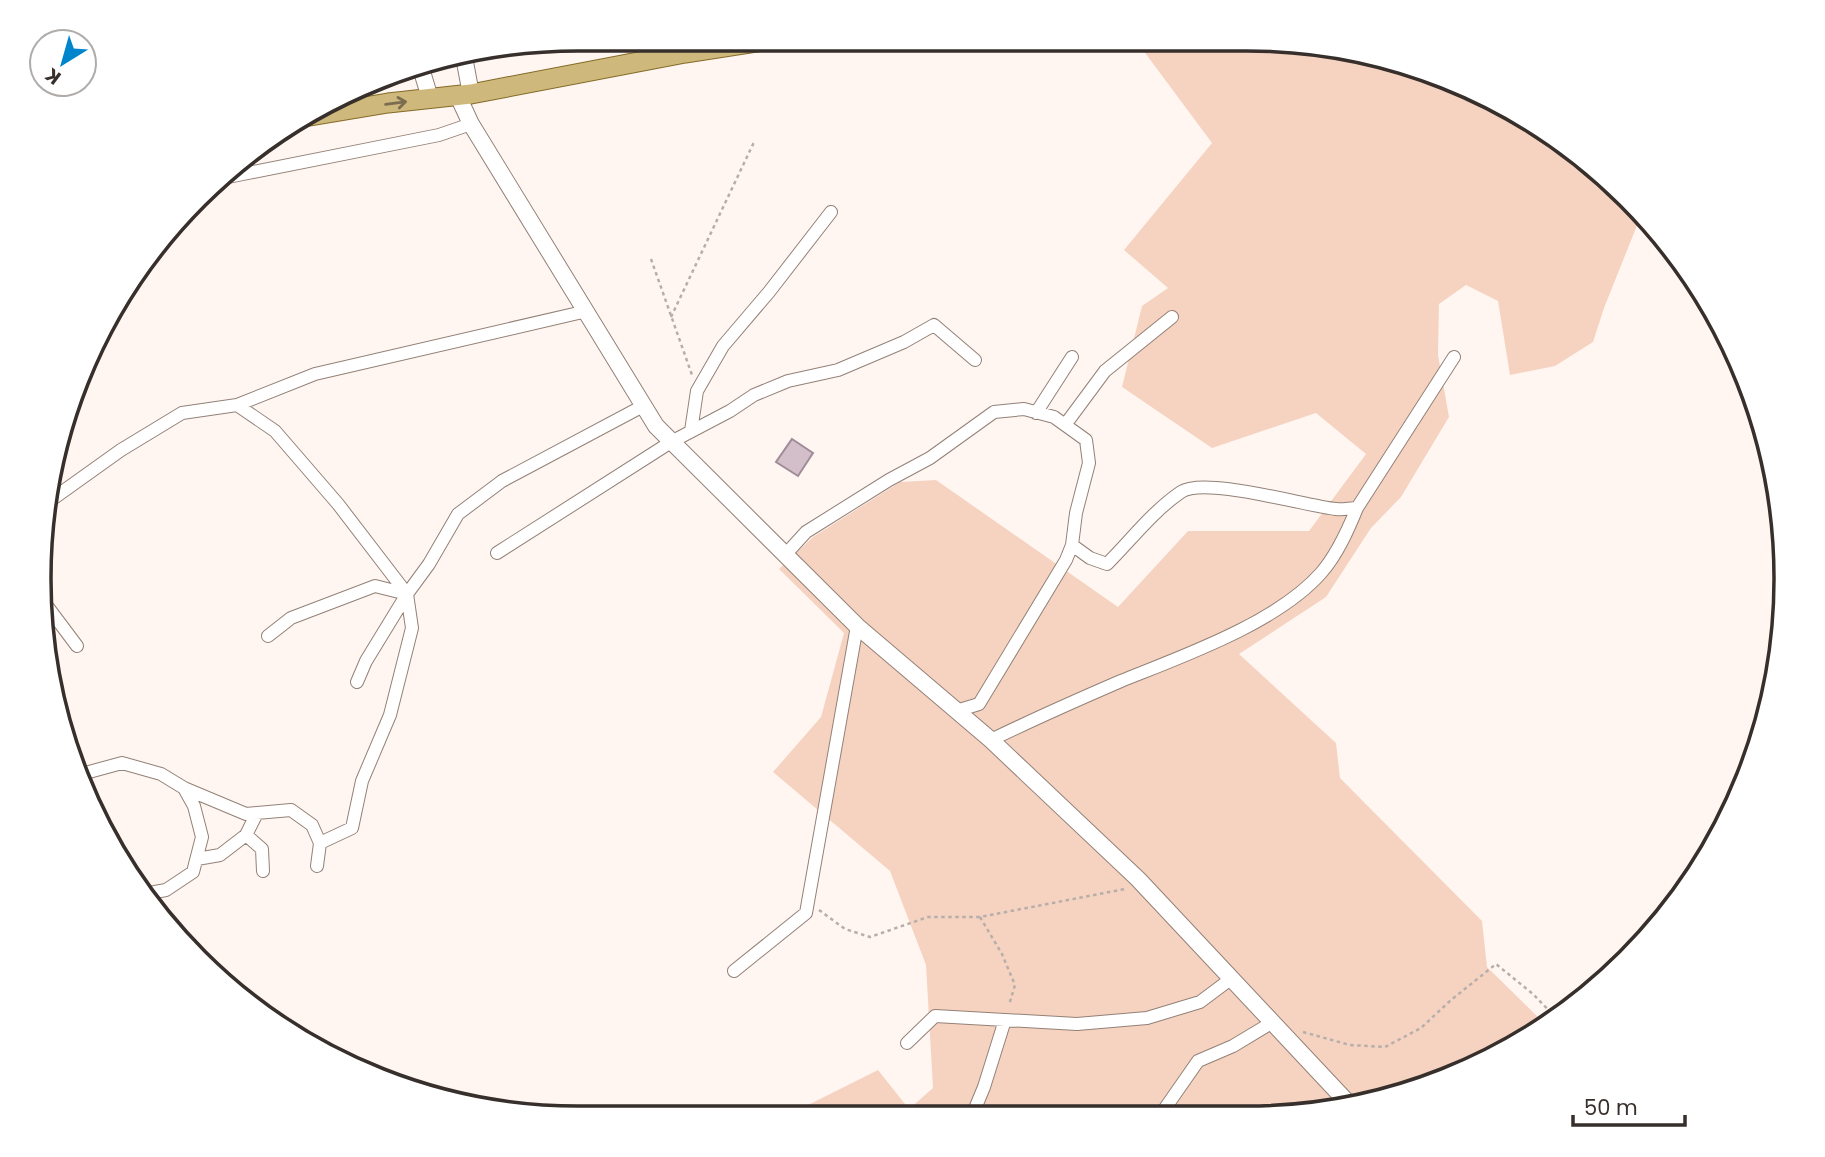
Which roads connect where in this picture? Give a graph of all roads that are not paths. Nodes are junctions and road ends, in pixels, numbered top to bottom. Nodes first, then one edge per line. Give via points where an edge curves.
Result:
1 (698, 51) edge
2 (464, 64) edge
3 (423, 75) edge
4 (465, 95) junction
5 (430, 98) junction
6 (330, 113) edge
7 (471, 124) junction
8 (239, 175) edge
9 (831, 212) dead end
10 (587, 312) junction
11 (1172, 317) dead end
12 (1072, 357) dead end
13 (1454, 357) dead end
14 (975, 360) dead end
15 (237, 405) junction
16 (643, 406) junction
17 (1036, 413) junction
18 (1065, 425) junction
19 (691, 431) junction
20 (671, 442) junction
21 (58, 495) edge
22 (1357, 508) junction
23 (1072, 545) junction
24 (497, 553) dead end
25 (785, 555) junction
26 (407, 594) junction
27 (52, 613) edge
28 (857, 626) junction
29 (268, 636) dead end
30 (77, 646) dead end
31 (357, 682) dead end
32 (956, 711) junction
33 (991, 740) junction
34 (88, 773) edge
35 (184, 788) junction
36 (257, 813) junction
37 (246, 835) junction
38 (320, 843) junction
39 (197, 859) junction
40 (317, 866) dead end
41 (263, 871) dead end
42 (154, 892) edge
43 (734, 971) dead end
44 (1232, 978) junction
45 (1005, 1020) junction
46 (1273, 1022) junction
47 (907, 1043) dead end
48 (1343, 1097) edge
49 (976, 1106) edge
50 (1167, 1106) edge

1 - 4 main road
2 - 4 street
3 - 5 street
4 - 5 main road
4 - 7 street
6 -> 5 main road
7 - 8 street via 439,135
7 - 10 street
9 - 19 street via 723,346 697,391
10 - 15 street via 314,374
10 - 16 street
11 - 18 street via 1105,371
12 - 17 street
13 - 22 street
14 - 19 street via 934,325 838,370 788,381 754,395
15 - 21 street via 181,413
15 - 26 street via 275,431 338,503
16 - 20 street
16 - 26 street via 502,481 458,514
17 - 18 street via 1055,417
17 - 25 street via 994,412 930,458 806,532
18 - 23 street via 1086,440 1089,463
19 - 20 street
20 - 24 street
20 - 25 street
22 - 23 street via 1336,509 1217,489 1184,490 1107,564
22 - 33 street via 1321,573 1286,603 1238,630
23 - 32 street via 979,704
25 - 28 street
26 - 29 street via 375,586 291,618
26 - 31 street
26 - 38 street via 412,628 390,715 362,781 352,828
27 - 30 street
28 - 32 street
28 - 43 street via 806,913
32 - 33 street
33 - 44 street via 1145,886
34 - 35 street via 122,763 161,774
35 - 36 street via 246,814
35 - 39 street via 202,837
36 - 37 street
36 - 38 street via 291,810 312,825
37 - 39 street via 220,855
37 - 41 street via 262,849
38 - 40 street
39 - 42 street via 193,872
44 - 45 street via 1200,1002 1147,1018 1077,1024
44 - 46 street
45 - 47 street via 935,1016
45 - 49 street
46 - 48 street
46 - 50 street via 1198,1061

